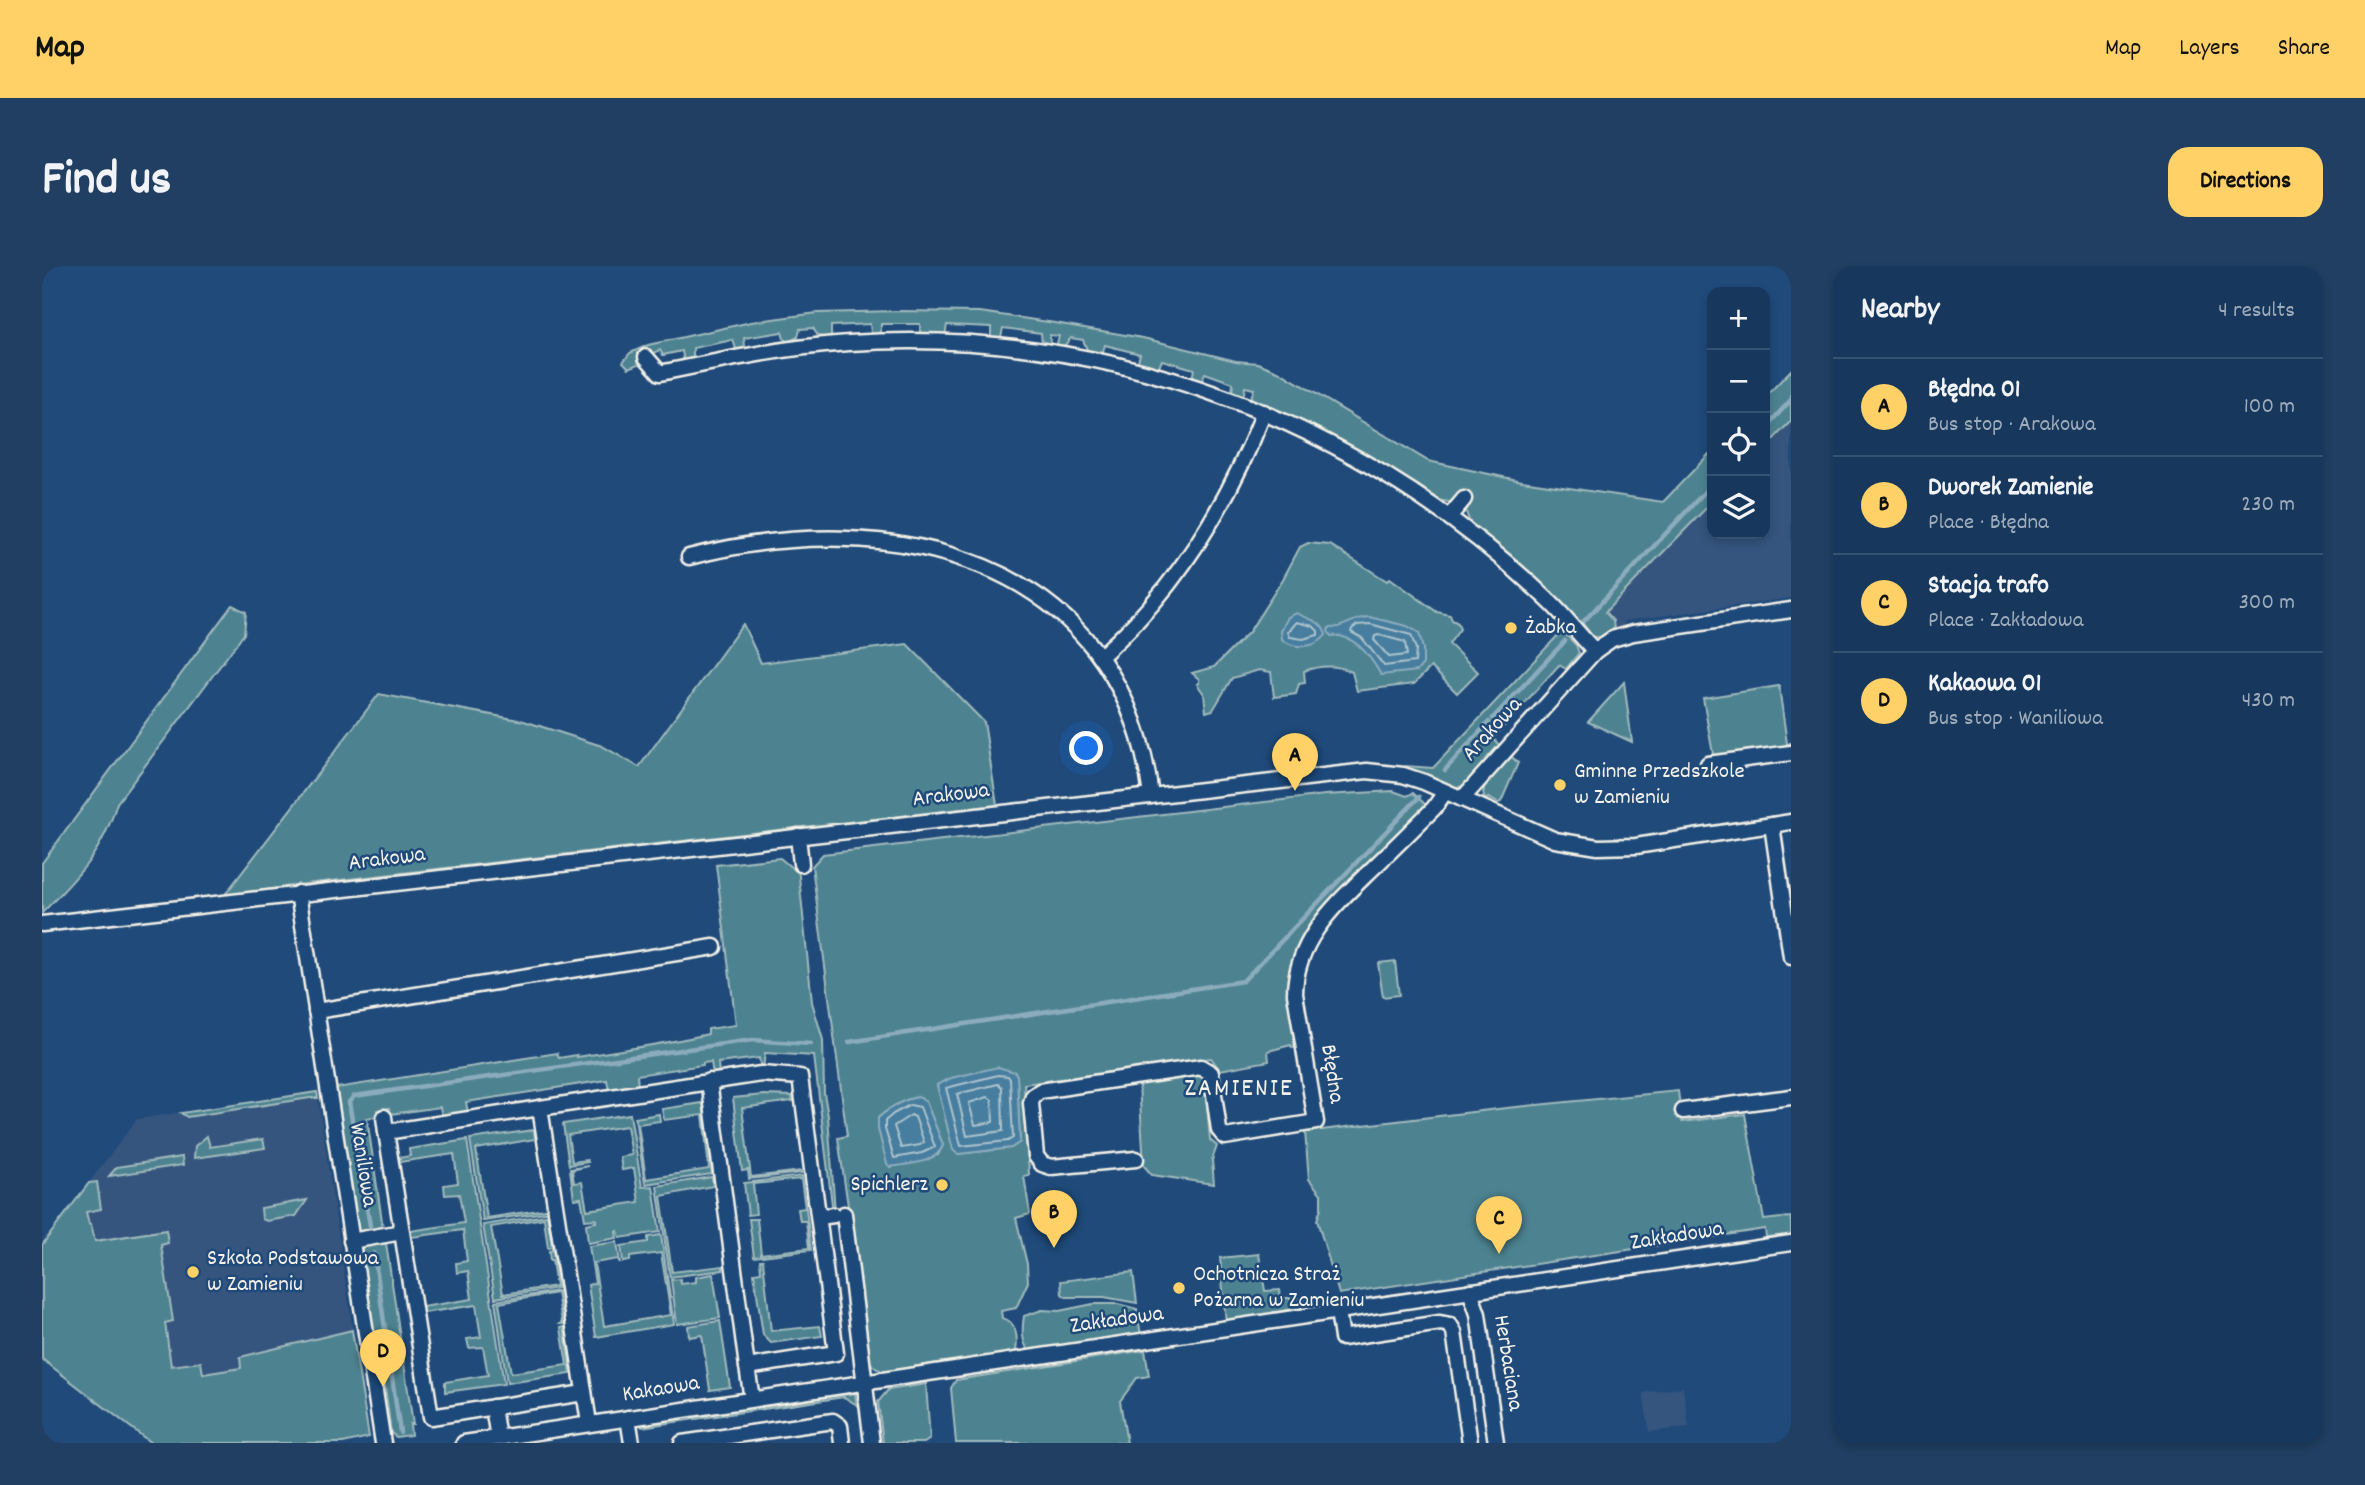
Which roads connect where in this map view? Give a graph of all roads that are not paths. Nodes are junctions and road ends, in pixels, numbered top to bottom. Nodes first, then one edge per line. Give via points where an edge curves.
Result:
1 (1078, 340) dead end
2 (1074, 356) junction
3 (646, 357) dead end
4 (1265, 412) junction
5 (1464, 499) dead end
6 (1449, 517) junction
7 (689, 557) dead end
8 (1791, 610) edge
9 (1595, 652) junction
10 (1101, 656) junction
11 (1791, 753) edge
12 (1708, 764) dead end
13 (1445, 792) junction
14 (1151, 796) junction
15 (1462, 799) junction
16 (1791, 822) edge
17 (1772, 825) junction
18 (798, 836) junction
19 (801, 864) dead end
20 (298, 894) junction
21 (1787, 897) edge
22 (42, 924) edge
23 (714, 947) dead end
24 (1791, 957) edge
25 (316, 1011) junction
26 (709, 1081) junction
27 (1791, 1097) edge
28 (540, 1108) junction
29 (1683, 1111) dead end
30 (1136, 1159) dead end
31 (832, 1215) junction
32 (402, 1233) junction
33 (351, 1241) junction
34 (1791, 1243) edge
35 (1470, 1292) junction
36 (1338, 1311) junction
37 (747, 1367) junction
38 (864, 1383) junction
39 (584, 1393) junction
40 (752, 1399) junction
41 (493, 1407) junction
42 (628, 1418) junction
43 (589, 1423) junction
44 (498, 1438) junction
45 (383, 1443) edge
46 (464, 1443) edge
47 (632, 1443) edge
48 (682, 1443) edge
49 (842, 1443) edge
50 (872, 1443) edge
51 (1470, 1443) edge
52 (1496, 1443) edge

1 - 2 street
2 - 3 street via 953,342 871,342 773,351 660,373
2 - 4 street via 1175,380
4 - 6 street via 1365,461
4 - 10 street via 1238,475 1193,551 1139,621
5 - 6 street
6 - 9 street via 1550,602
7 - 10 street via 737,547 816,540 882,542 942,552 986,566 1031,590
8 - 9 street, Arakowa via 1633,633 1612,639
9 - 15 street, Arakowa
10 - 14 street via 1139,736
11 - 12 street
13 - 14 street, Arakowa via 1403,775 1373,771
13 - 15 street, Arakowa
13 - 30 street, Błędna via 1332,908 1304,953 1295,994 1316,1122 1225,1137 1219,1130 1211,1073 1201,1067 1040,1091 1033,1096 1036,1156 1042,1164
14 - 18 street, Arakowa
15 - 17 street via 1555,840 1598,847 1636,846
16 - 17 street
17 - 21 street
18 - 19 street
18 - 20 street, Arakowa
20 - 22 street, Arakowa
20 - 25 street, Waniliowa
21 - 24 street
23 - 25 street
25 - 33 street, Waniliowa
26 - 28 street
26 - 31 street via 761,1074 800,1077
26 - 37 street
27 - 29 street
28 - 32 street via 385,1125
28 - 39 street
31 - 37 street via 836,1353
31 - 38 street
32 - 33 street
32 - 41 street via 431,1417
33 - 45 street, Waniliowa
34 - 35 street, Zakładowa
35 - 36 street, Zakładowa
35 - 52 street, Herbaciana via 1478,1314
36 - 38 street, Zakładowa
36 - 51 street via 1342,1338 1440,1323 1453,1328
37 - 40 street
38 - 40 street, Kakaowa
38 - 50 street
39 - 41 street
39 - 43 street
40 - 42 street, Kakaowa
41 - 44 street
42 - 43 street, Kakaowa
42 - 47 street
43 - 44 street, Kakaowa
44 - 46 street, Kakaowa
48 - 49 street via 833,1421 840,1426

